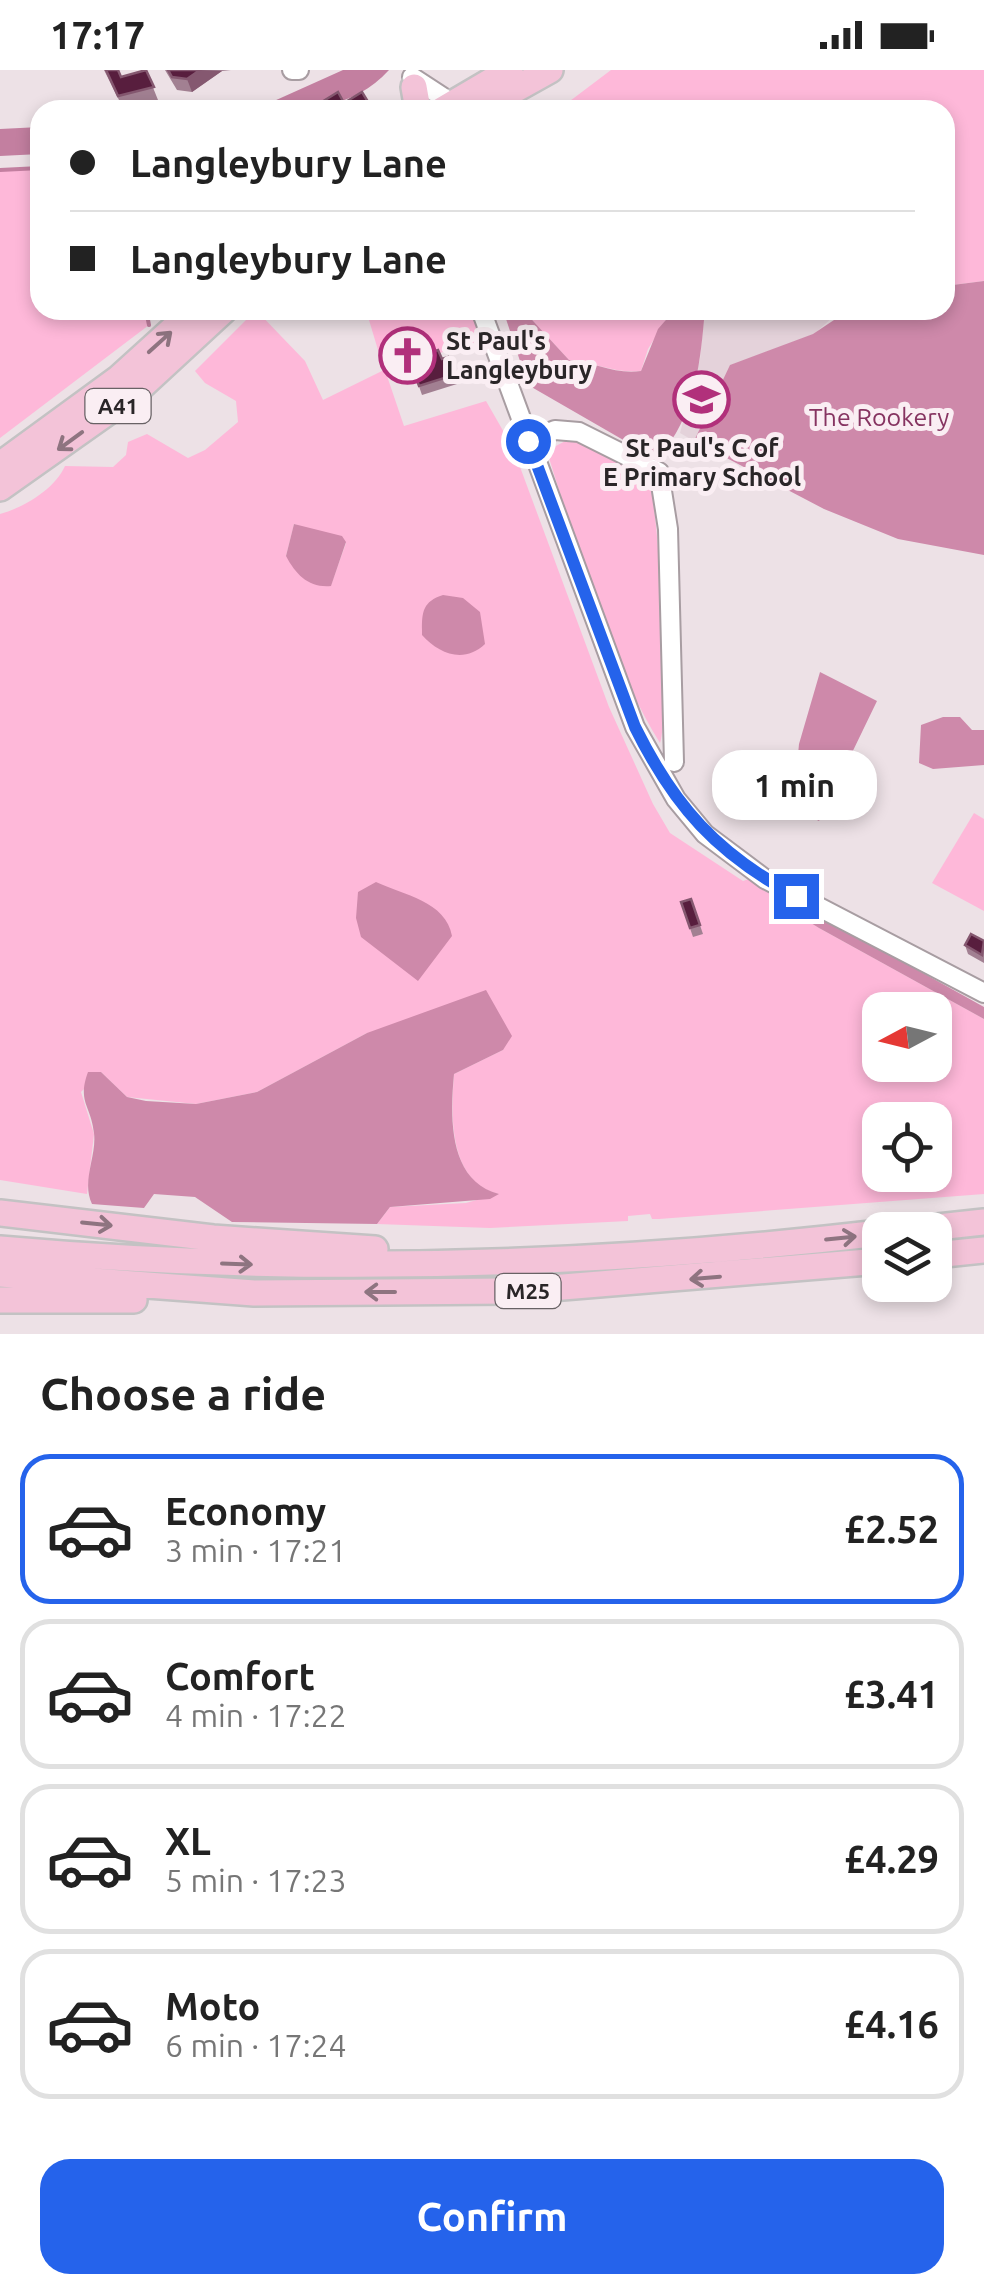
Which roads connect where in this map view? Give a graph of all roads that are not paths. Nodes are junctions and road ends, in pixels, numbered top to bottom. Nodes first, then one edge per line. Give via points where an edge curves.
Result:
1 (510, 70) edge
2 (550, 70) edge
3 (414, 86) edge
4 (445, 100) edge
5 (472, 100) edge
6 (481, 100) edge
7 (183, 320) edge
8 (213, 320) edge
9 (485, 320) edge
10 (528, 441) junction
11 (0, 466) edge
12 (0, 488) edge
13 (674, 762) dead end
14 (984, 994) edge
15 (0, 1213) edge
16 (984, 1222) edge
17 (952, 1225) edge
18 (862, 1236) edge
19 (0, 1248) edge
20 (984, 1250) edge
21 (952, 1253) edge
22 (499, 1262) junction
23 (862, 1263) edge
24 (0, 1274) edge
25 (254, 1292) junction
26 (0, 1300) edge

1 - 5 highway
2 - 6 highway
3 - 4 street
11 -> 7 highway, A41 via 120,378
8 -> 12 highway, A41 via 133,394
9 - 10 street
10 - 13 street via 565,429 659,472 668,528
10 - 14 street via 635,727 676,799 705,834 765,879
15 -> 22 highway, M25
16 - 17 highway
22 -> 18 highway, M25
19 -> 22 highway, M25 via 266,1265
20 - 21 highway
23 -> 25 highway, M25 via 514,1292
24 - 25 highway, M25
25 - 26 highway, M25 via 164,1300

